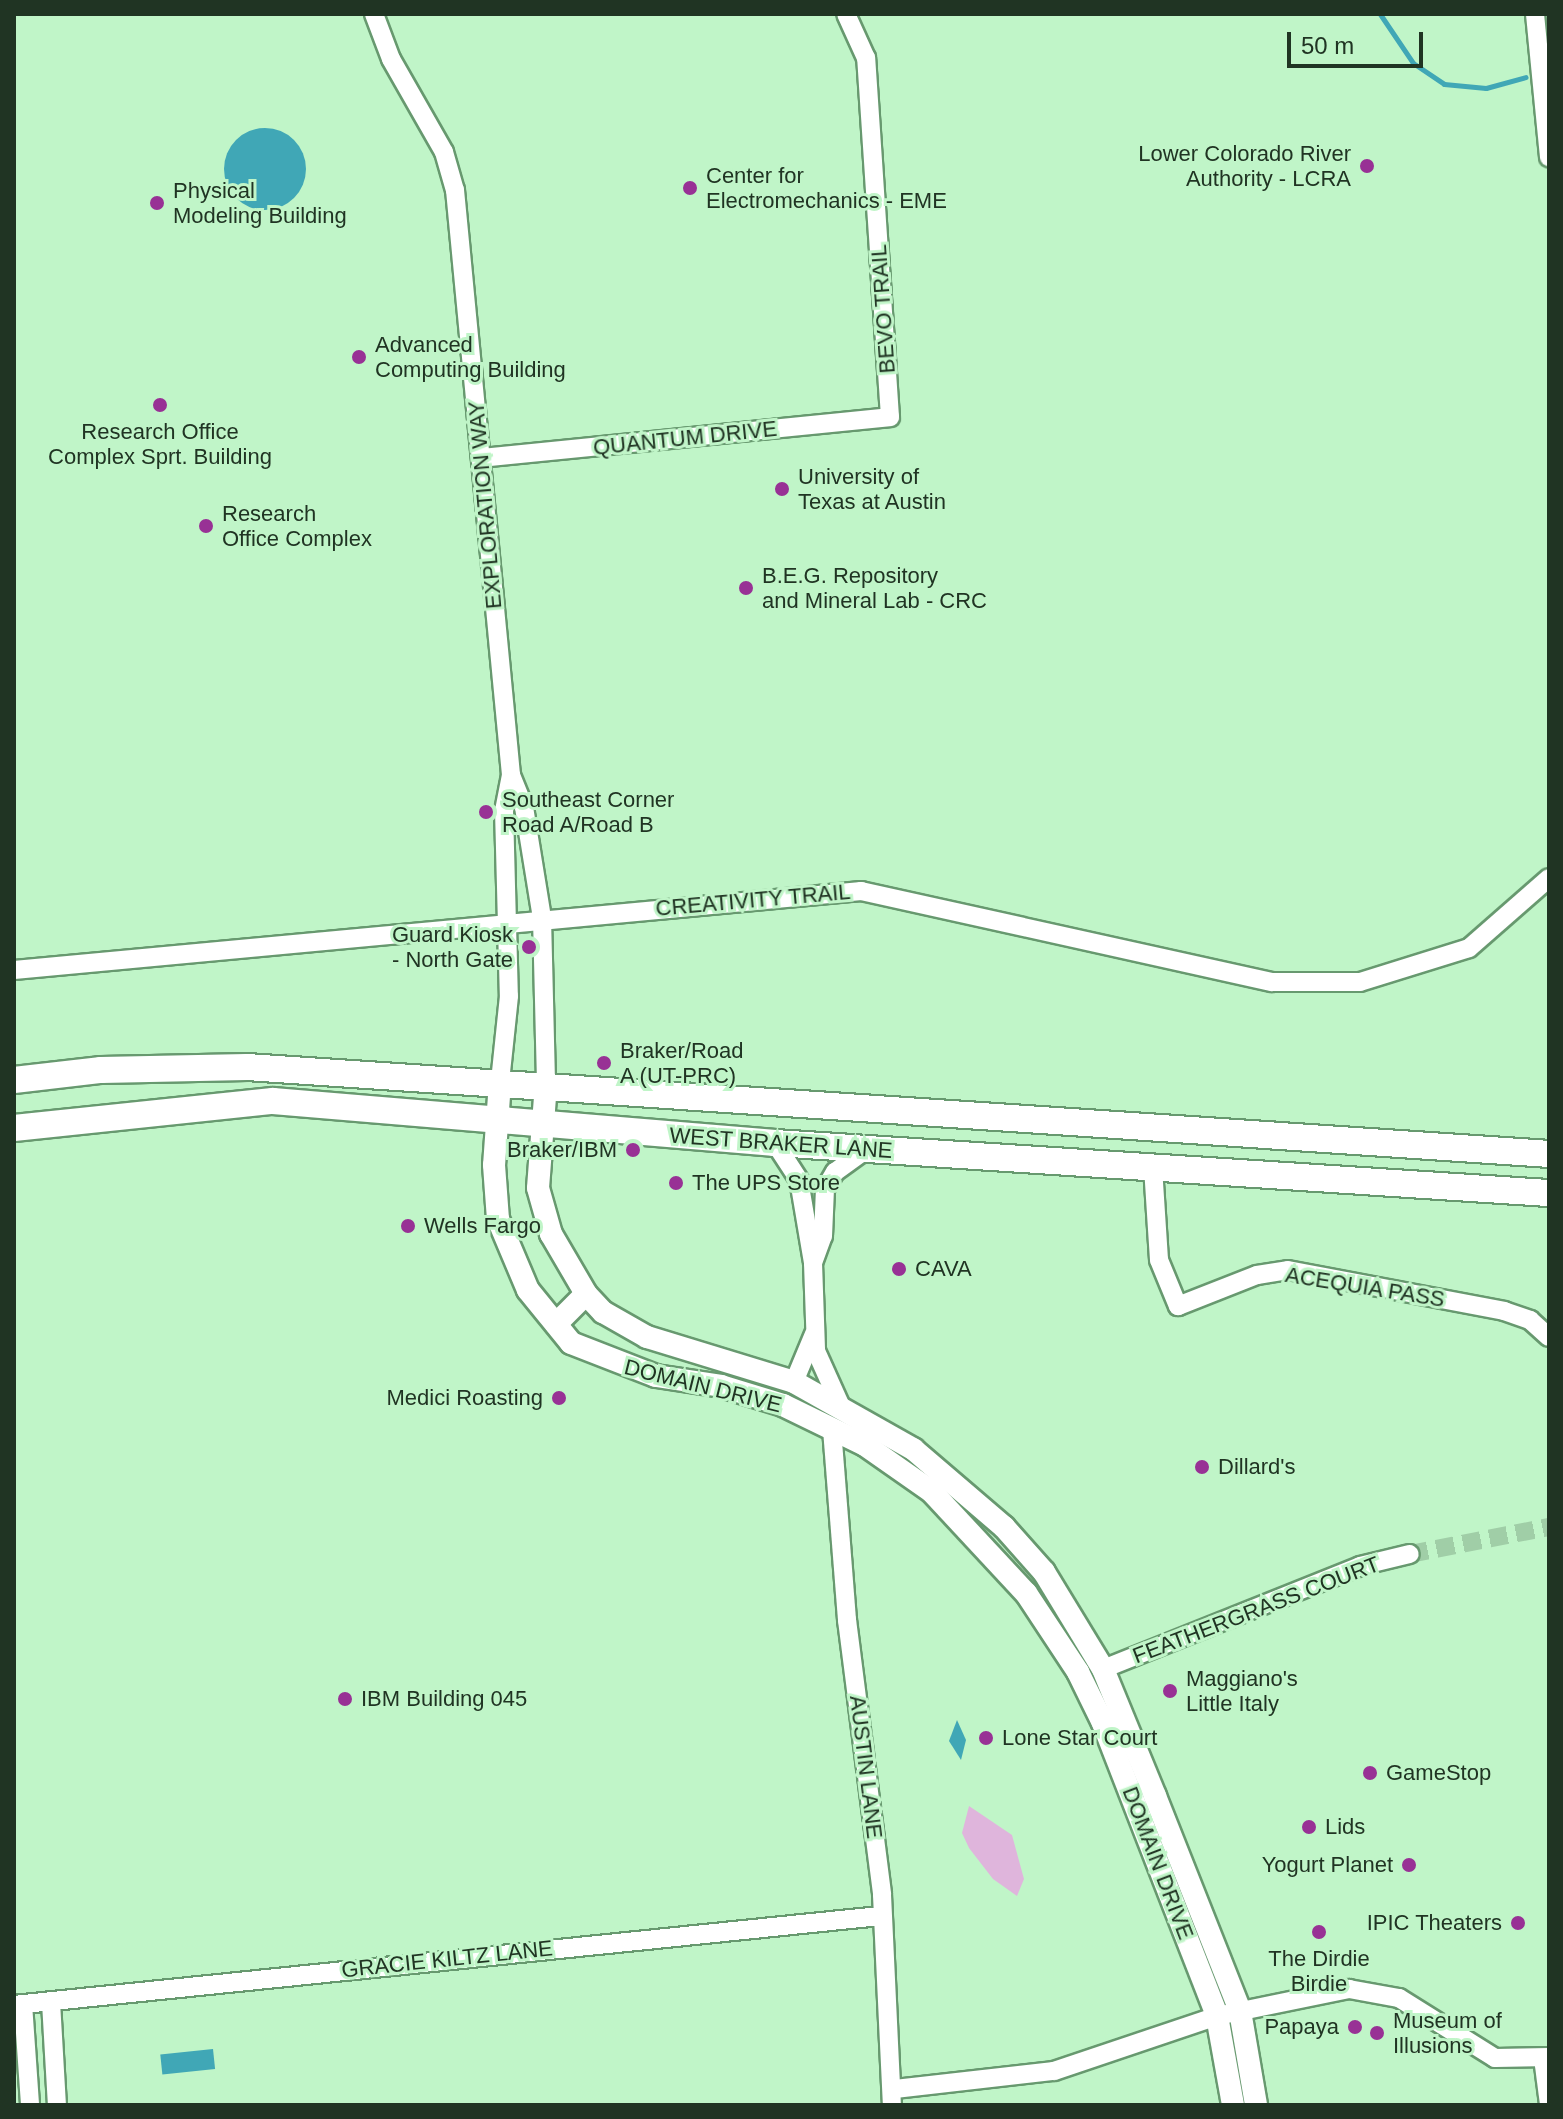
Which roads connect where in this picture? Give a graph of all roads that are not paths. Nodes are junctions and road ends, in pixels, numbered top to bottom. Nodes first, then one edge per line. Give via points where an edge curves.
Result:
1 (374, 14) edge
2 (846, 14) edge
3 (1535, 14) edge
4 (1549, 157) edge
5 (890, 417) joint
6 (481, 458) junction
7 (511, 775) junction
8 (1549, 878) edge
9 (542, 918) junction
10 (503, 922) junction
11 (14, 970) edge
12 (14, 1080) edge
13 (500, 1082) junction
14 (546, 1084) junction
15 (499, 1122) junction
16 (541, 1126) junction
17 (14, 1128) edge
18 (775, 1143) junction
19 (868, 1148) junction
20 (1549, 1154) edge
21 (1153, 1167) junction
22 (1549, 1193) edge
23 (813, 1263) junction
24 (586, 1294) junction
25 (556, 1324) junction
26 (815, 1331) junction
27 (1549, 1337) edge
28 (794, 1382) junction
29 (783, 1405) junction
30 (837, 1420) junction
31 (922, 1470) junction
32 (979, 1540) junction
33 (1410, 1554) tunnel mouth
34 (1103, 1669) junction
35 (880, 1916) junction
36 (51, 2002) junction
37 (19, 2005) edge
38 (1240, 2011) junction
39 (1217, 2016) junction
40 (1546, 2057) edge
41 (894, 2097) edge
42 (1549, 2104) edge
43 (30, 2105) edge
44 (57, 2105) edge
45 (1233, 2105) edge
46 (1256, 2105) edge

1 - 6 street, EXPLORATION WAY via 391,59 439,141 455,190
2 - 5 street, BEVO TRAIL via 866,58
3 - 4 street
5 - 6 street, QUANTUM DRIVE
6 - 7 street, EXPLORATION WAY
7 - 9 street, EXPLORATION WAY via 524,807
7 - 10 street, EXPLORATION WAY via 504,810
8 - 9 street, CREATIVITY TRAIL via 1469,948 1360,982 1272,982 861,891
9 - 10 street, CREATIVITY TRAIL
9 - 14 street, EXPLORATION WAY
10 - 11 street, CREATIVITY TRAIL
10 - 13 street, EXPLORATION WAY via 509,996
12 - 13 main road, WEST BRAKER LANE via 101,1070 247,1067
13 - 14 main road, WEST BRAKER LANE
13 - 15 street, DOMAIN DRIVE
14 - 16 street, DOMAIN DRIVE
14 - 20 main road, WEST BRAKER LANE
15 - 16 main road, WEST BRAKER LANE
15 - 17 main road, WEST BRAKER LANE via 273,1101
15 - 25 street, DOMAIN DRIVE via 494,1165 498,1219 528,1290
16 - 18 main road, WEST BRAKER LANE
16 - 24 street, DOMAIN DRIVE via 538,1188 551,1234
18 - 19 main road, WEST BRAKER LANE
18 - 23 street via 799,1180
19 - 21 main road, WEST BRAKER LANE
19 - 23 street via 835,1172 825,1189 823,1236
21 - 22 main road, WEST BRAKER LANE
21 - 27 street, ACEQUIA PASS via 1159,1260 1178,1306 1257,1275 1288,1270 1504,1311 1530,1320
23 - 26 street
24 - 25 street
24 - 28 street, DOMAIN DRIVE via 603,1312 647,1337
25 - 29 street, DOMAIN DRIVE via 571,1343 613,1363
26 - 28 street
26 - 30 street
28 - 29 street
28 - 30 street, DOMAIN DRIVE
29 - 30 street, DOMAIN DRIVE
30 - 31 street, DOMAIN DRIVE
30 - 35 street, AUSTIN LANE via 847,1620 882,1895
31 - 32 street, DOMAIN DRIVE
31 - 34 street, DOMAIN DRIVE via 1004,1527 1044,1572
32 - 34 street via 1015,1562 1088,1667
32 - 39 street, DOMAIN DRIVE via 1026,1593 1078,1672 1103,1723
33 - 34 street, FEATHERGRASS COURT via 1360,1566
34 - 38 street, DOMAIN DRIVE
35 - 36 street, GRACIE KILTZ LANE
35 - 41 street, AUSTIN LANE
36 - 37 street, GRACIE KILTZ LANE
36 - 44 street
37 - 43 street
38 - 39 street
38 - 40 street via 1349,1989 1399,1998 1495,2058
38 - 46 street, DOMAIN DRIVE
39 - 41 street via 1054,2071
39 - 45 street, DOMAIN DRIVE
40 - 42 street

